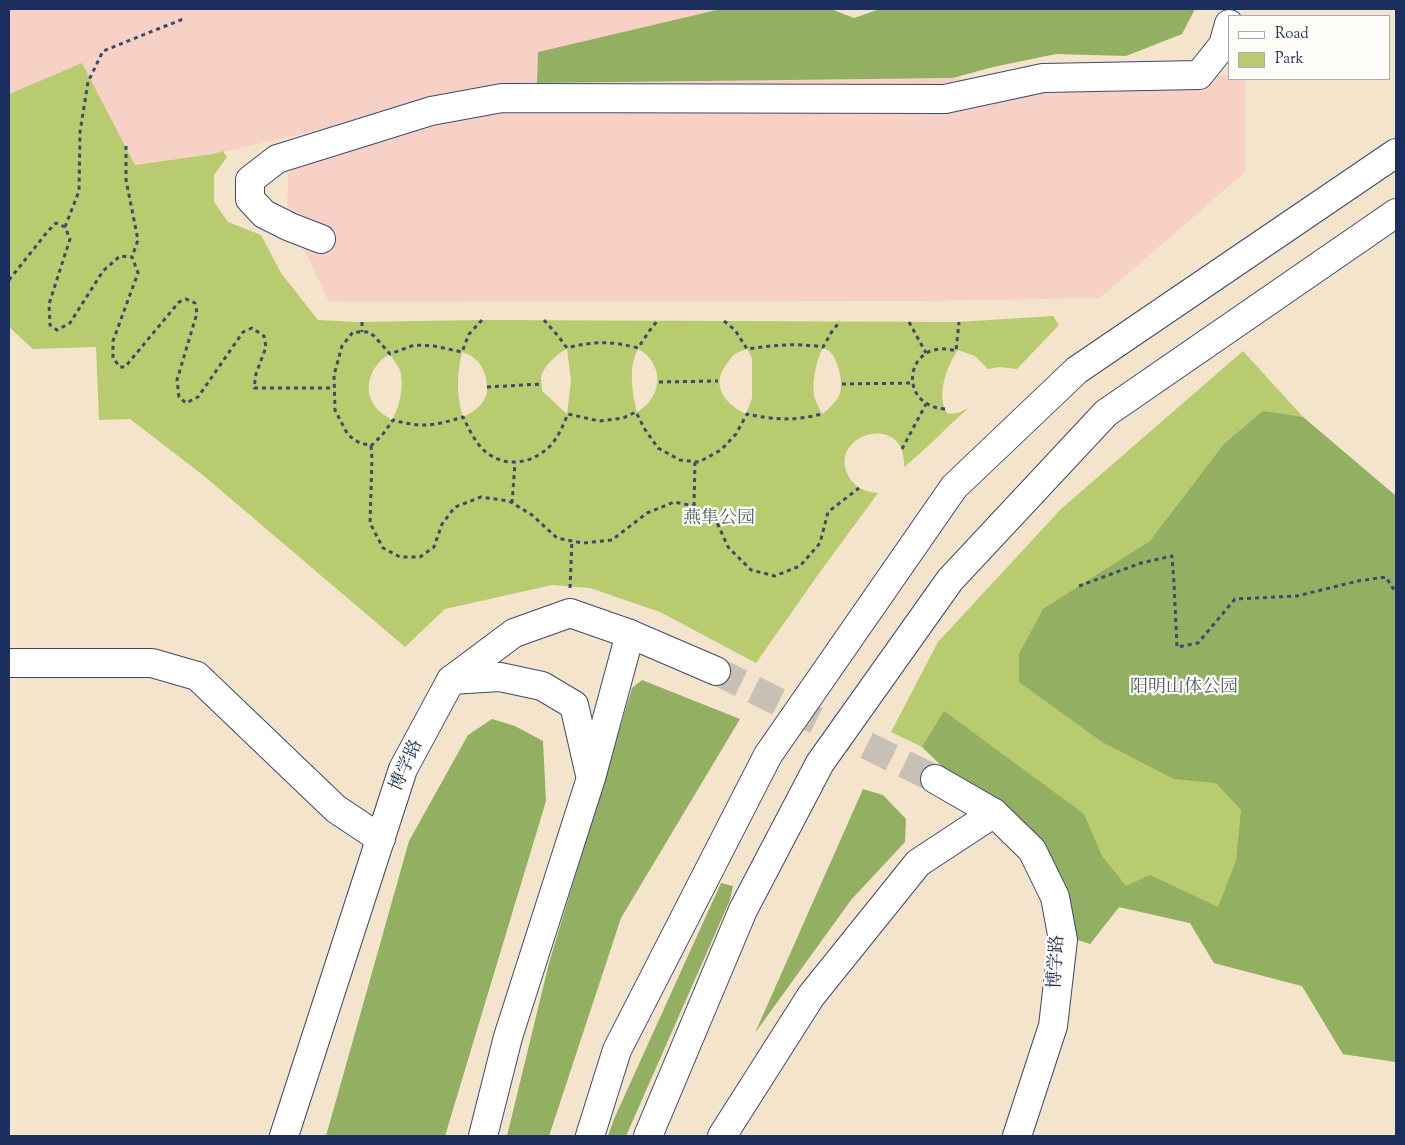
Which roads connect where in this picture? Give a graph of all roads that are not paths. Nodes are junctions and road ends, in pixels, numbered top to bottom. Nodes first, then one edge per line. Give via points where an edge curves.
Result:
1 (1228, 27) edge
2 (1396, 153) edge
3 (1396, 214) edge
4 (321, 239) dead end
5 (630, 634) junction
6 (9, 664) edge
7 (716, 671) tunnel mouth
8 (451, 680) junction
9 (591, 778) junction
10 (935, 779) tunnel mouth
11 (994, 813) junction
12 (381, 839) junction
13 (284, 1136) edge
14 (483, 1136) edge
15 (590, 1136) edge
16 (648, 1136) edge
17 (722, 1136) edge
18 (1017, 1136) edge

1 - 4 main road via 1223,44 1199,75 1042,78 945,99 502,98 432,111 277,159 250,180 250,199 264,214
2 - 15 main road via 1077,370 954,487 768,755 617,1050
3 - 16 main road via 1106,413 950,580 820,763 742,910
5 - 7 main road
5 - 8 main road, 博学路 via 570,613 514,632
5 - 9 main road
6 - 12 main road via 152,664 197,676 336,809
8 - 9 main road via 500,677 542,686 574,706
8 - 12 main road, 博学路 via 403,769
9 - 14 main road via 508,1037
10 - 11 main road, 博学路
11 - 17 main road via 918,863 811,996
11 - 18 main road, 博学路 via 1032,850 1055,897 1063,940 1053,1026
12 - 13 main road, 博学路

